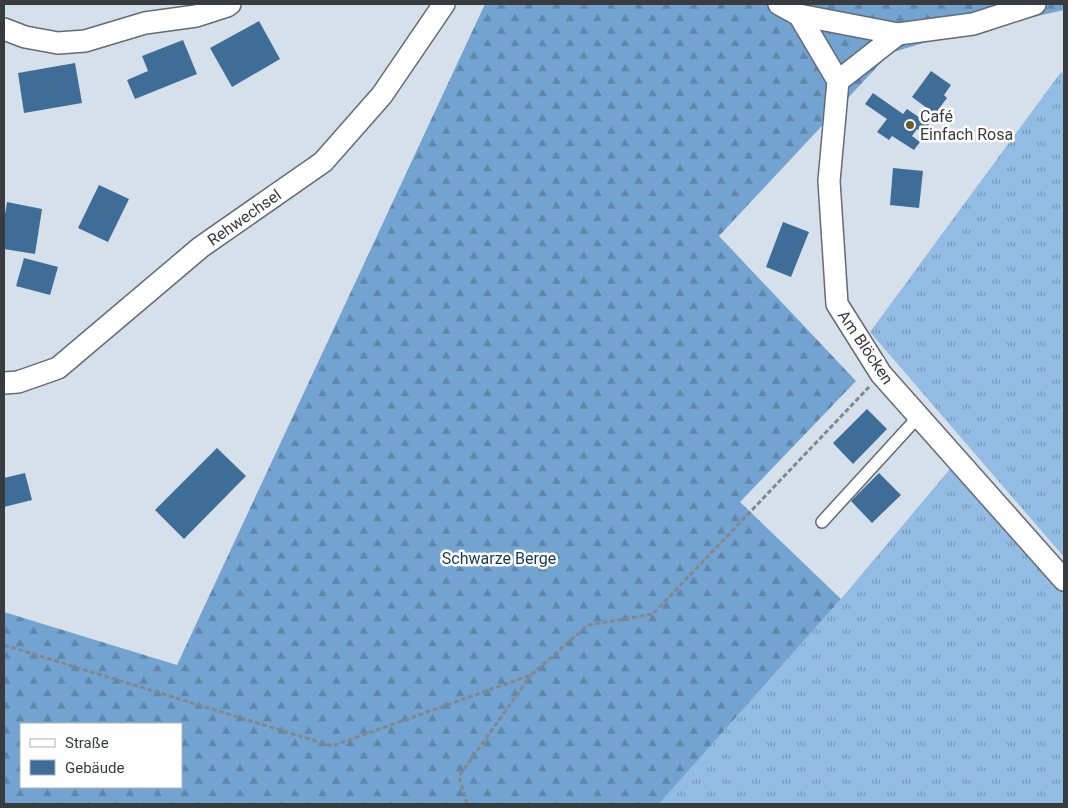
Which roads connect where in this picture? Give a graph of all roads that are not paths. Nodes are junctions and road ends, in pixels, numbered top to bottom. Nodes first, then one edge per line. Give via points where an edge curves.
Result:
1 (230, 4) edge
2 (444, 4) edge
3 (779, 4) edge
4 (1035, 4) edge
5 (799, 15) junction
6 (4, 29) edge
7 (898, 34) junction
8 (838, 81) junction
9 (4, 383) edge
10 (919, 416) junction
11 (822, 522) dead end
12 (1064, 580) edge

1 - 6 street via 196,16 145,24 85,41 58,43
2 - 9 street, Rehwechsel via 382,95 323,162 201,247 58,368 18,382
3 - 5 street
4 - 7 street via 973,24
5 - 7 street
5 - 8 street
7 - 8 street
8 - 10 street, Am Blöcken via 830,180 837,304 881,374
10 - 11 lane
10 - 12 street, Am Blöcken

